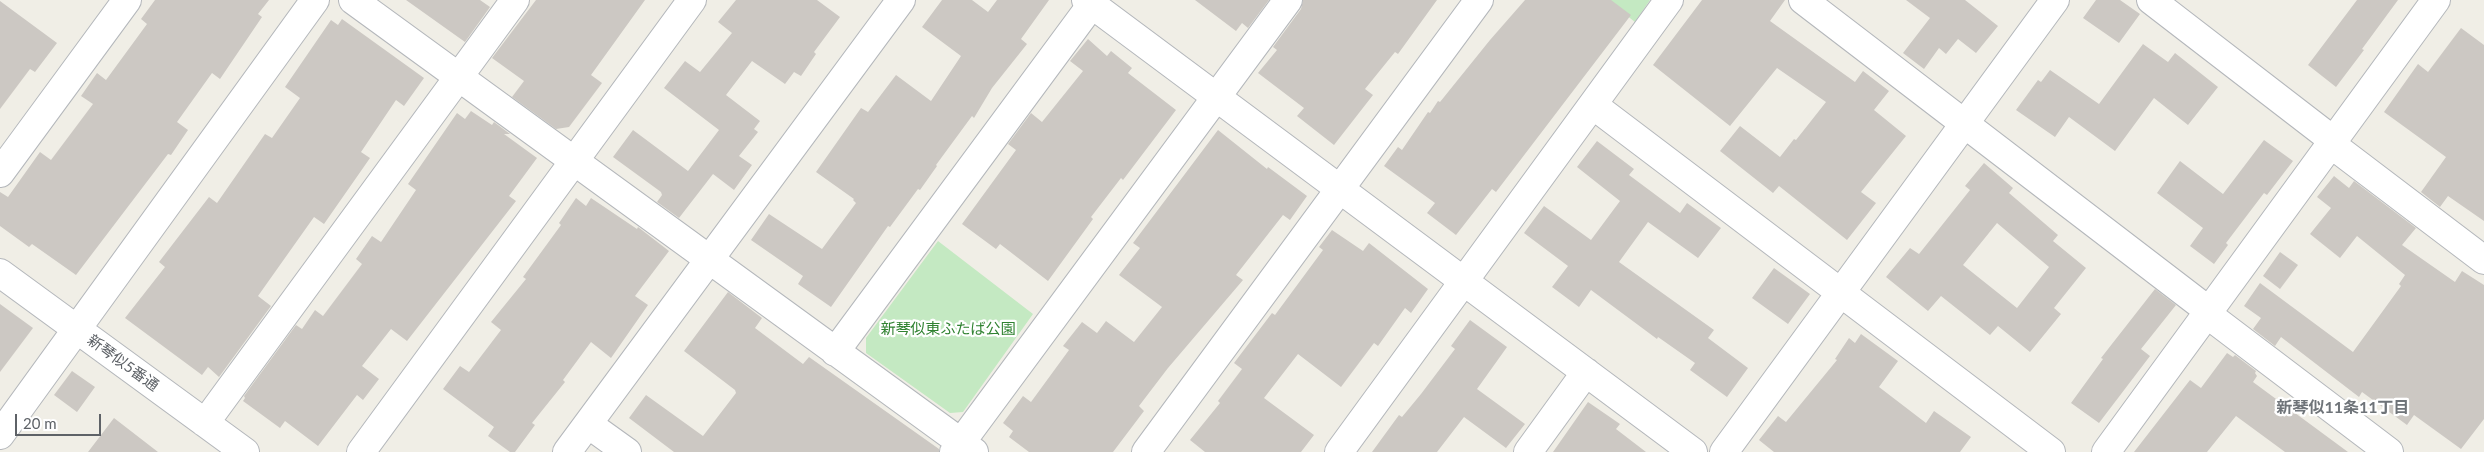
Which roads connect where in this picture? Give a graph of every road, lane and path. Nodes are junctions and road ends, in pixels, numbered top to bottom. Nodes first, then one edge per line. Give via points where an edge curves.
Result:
1 (127, 0) edge
2 (316, 0) edge
3 (353, 0) edge
4 (515, 0) edge
5 (692, 0) edge
6 (901, 0) edge
7 (1288, 0) edge
8 (1479, 0) edge
9 (1669, 0) edge
10 (1803, 0) edge
11 (2055, 0) edge
12 (2151, 0) edge
13 (2436, 0) edge
14 (1091, 2) edge
15 (459, 76) junction
16 (1216, 97) junction
17 (1593, 105) junction
18 (1965, 122) junction
19 (2333, 143) junction
20 (574, 162) junction
21 (0, 173) edge
22 (1339, 189) junction
23 (709, 260) junction
24 (2484, 260) edge
25 (0, 273) edge
26 (1464, 282) junction
27 (1840, 293) junction
28 (2208, 312) junction
29 (76, 329) junction
30 (835, 352) junction
31 (1586, 372) junction
32 (205, 423) junction
33 (588, 424) junction
34 (0, 435) edge
35 (963, 449) edge
36 (246, 452) edge
37 (361, 452) edge
38 (567, 452) edge
39 (627, 452) edge
40 (1146, 452) edge
41 (1339, 452) edge
42 (1528, 452) edge
43 (1693, 452) edge
44 (1724, 452) edge
45 (2051, 452) edge
46 (2106, 452) edge
47 (2389, 452) edge

1 - 21 street
2 - 29 street
3 - 15 street
4 - 15 street
5 - 20 street
6 - 23 street
7 - 16 street
8 - 22 street
9 - 17 street
10 - 18 street
11 - 18 street
12 - 19 street
13 - 19 street
14 - 16 street
14 - 30 street
15 - 20 street
15 - 32 street
16 - 22 street
16 - 35 street
17 - 26 street
17 - 27 street
18 - 27 street
18 - 28 street
19 - 24 street
19 - 28 street
20 - 23 street
20 - 37 street
22 - 26 street
22 - 40 street
23 - 30 street
23 - 33 street
25 - 29 street, 新琴似5番通
26 - 31 street
26 - 41 street
27 - 44 street
27 - 45 street
28 - 46 street
28 - 47 street
29 - 32 street, 新琴似5番通
29 - 34 street
30 - 35 street
31 - 42 street
31 - 43 street
32 - 36 street, 新琴似5番通
33 - 38 street
33 - 39 street

